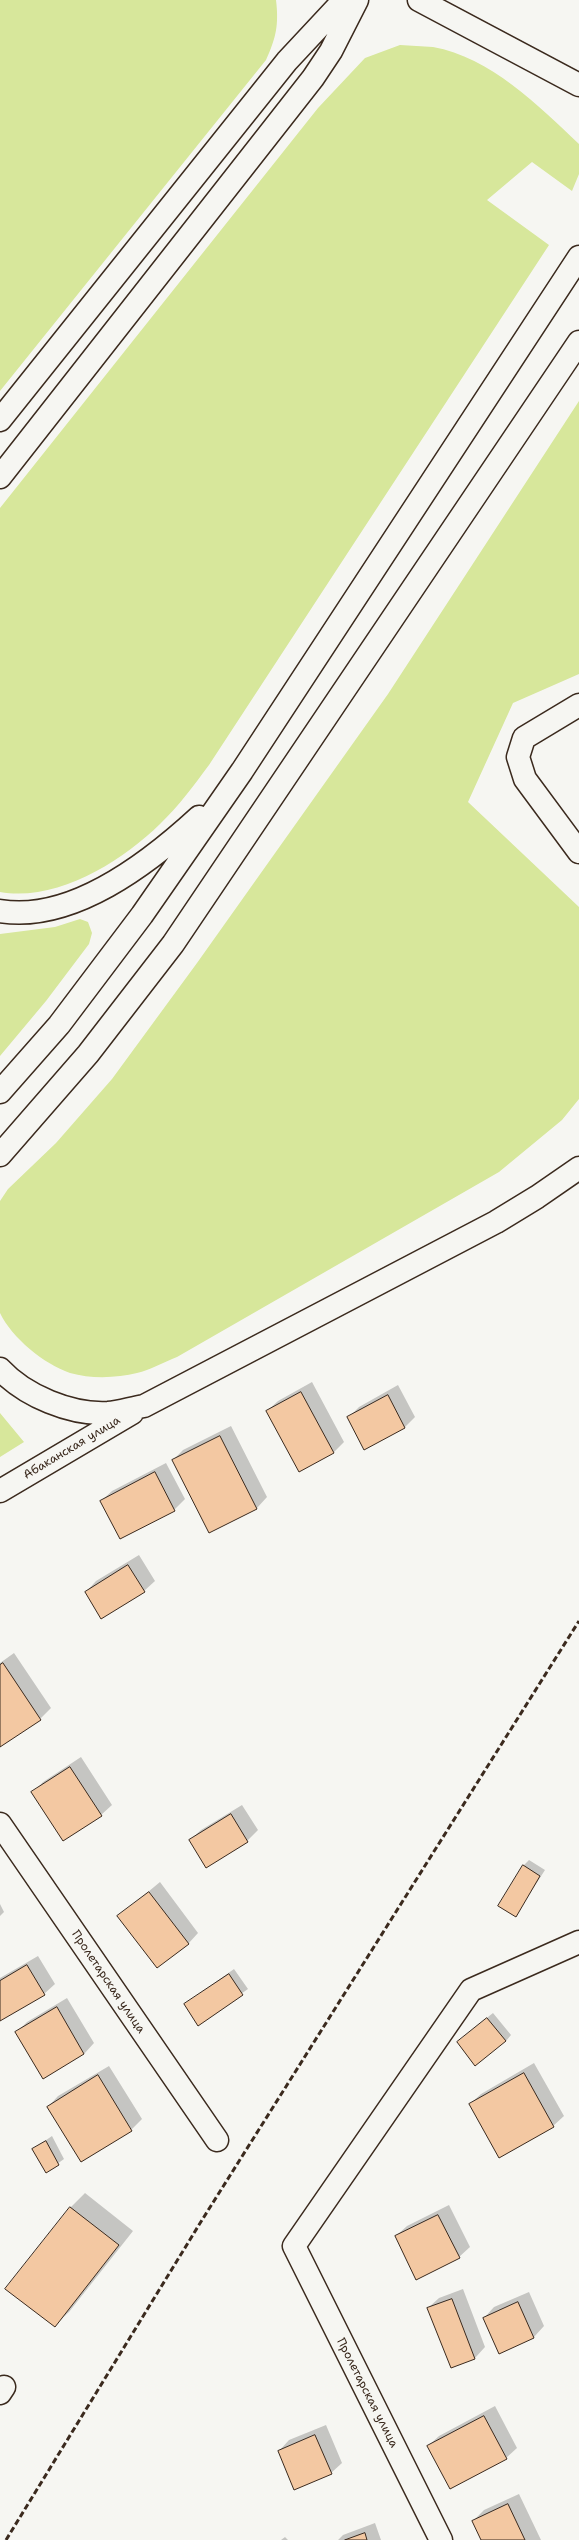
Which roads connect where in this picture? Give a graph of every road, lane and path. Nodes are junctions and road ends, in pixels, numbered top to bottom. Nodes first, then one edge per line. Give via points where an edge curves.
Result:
1 (344, 0) edge
2 (357, 0) edge
3 (419, 0) edge
4 (579, 85) edge
5 (579, 257) edge
6 (579, 342) edge
7 (0, 420) edge
8 (0, 477) edge
9 (579, 705) edge
10 (242, 771) junction
11 (579, 852) edge
12 (0, 912) edge
13 (0, 1092) edge
14 (0, 1155) edge
15 (579, 1168) edge
16 (579, 1177) edge
17 (496, 1222) junction
18 (0, 1369) edge
19 (144, 1406) junction
20 (0, 1491) edge
21 (0, 1824) edge
22 (579, 1942) edge
23 (217, 2140) dead end
24 (441, 2540) edge

1 - 7 main road via 287,61
2 - 8 main road via 331,51 313,78
3 - 4 main road
5 - 10 main road
6 - 14 main road via 173,944 88,1054
9 - 11 main road via 524,738 518,757 525,779
10 - 12 main road via 203,813 145,864 92,894 64,905 35,911
10 - 13 main road via 138,921 59,1025
15 - 17 main road via 537,1198
16 - 17 main road
17 - 19 main road
18 - 19 main road via 25,1389 73,1410 107,1413
19 - 20 main road, Абаканская улица
21 - 23 main road, Пролетарская улица
22 - 24 main road, Пролетарская улица via 471,1990 294,2246

